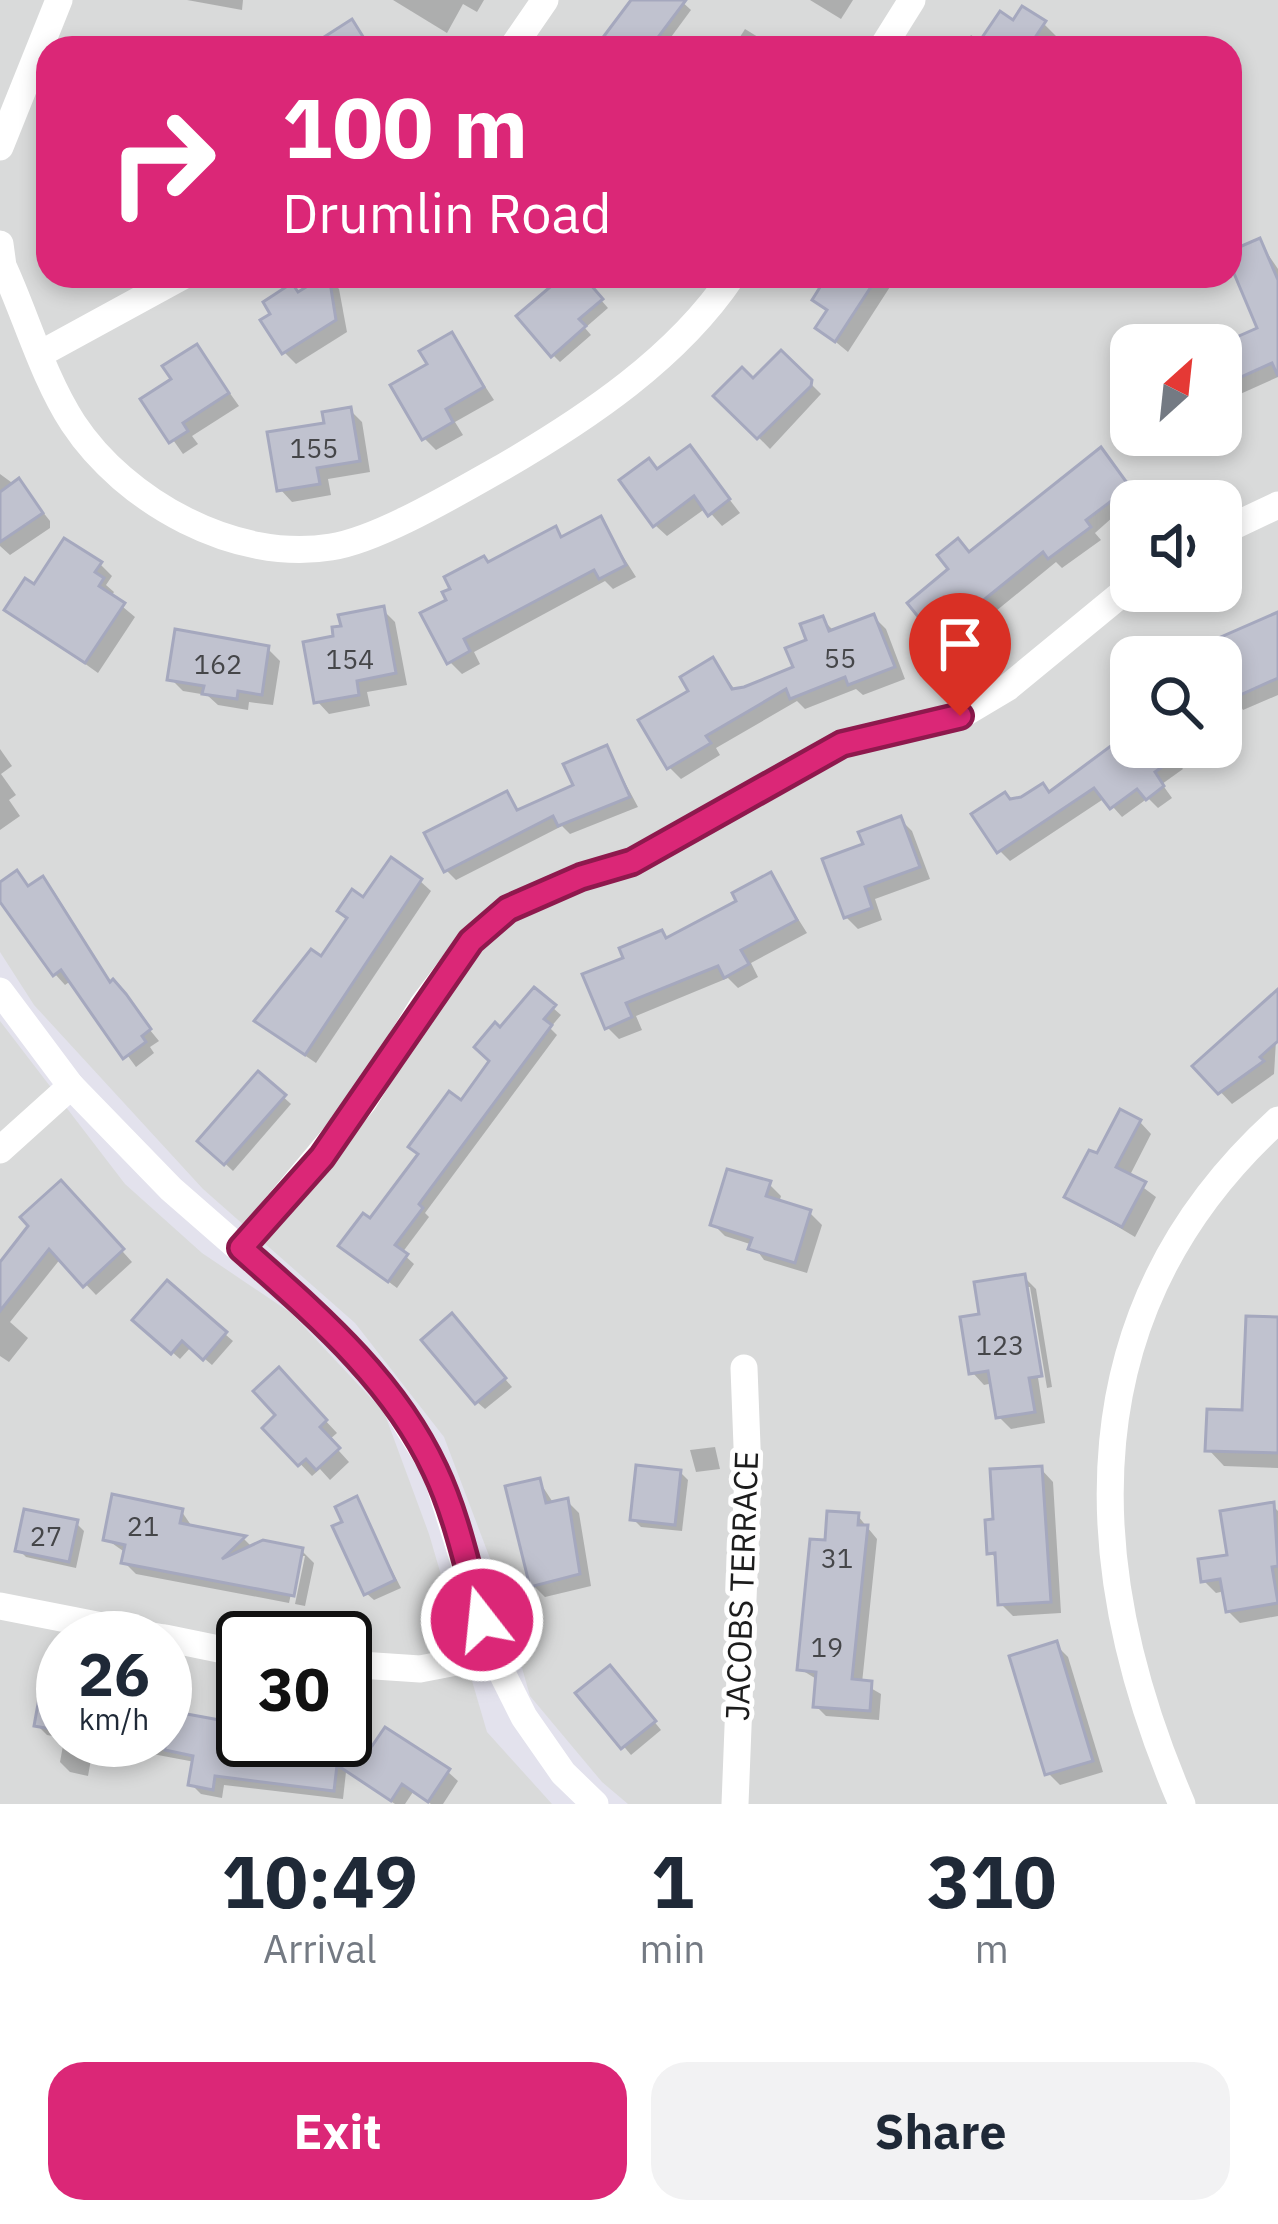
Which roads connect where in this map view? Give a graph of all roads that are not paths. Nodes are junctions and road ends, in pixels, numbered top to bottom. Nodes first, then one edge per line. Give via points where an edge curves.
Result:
1 (58, 0) edge
2 (545, 0) edge
3 (912, 0) edge
4 (44, 36) edge
5 (520, 36) edge
6 (890, 36) edge
7 (36, 56) edge
8 (0, 147) edge
9 (0, 244) edge
10 (161, 288) edge
11 (722, 288) edge
12 (42, 353) junction
13 (1278, 505) edge
14 (1242, 522) edge
15 (1110, 603) edge
16 (0, 992) edge
17 (70, 1086) junction
18 (1278, 1120) edge
19 (0, 1150) edge
20 (241, 1248) junction
21 (744, 1368) dead end
22 (0, 1606) edge
23 (36, 1613) edge
24 (493, 1655) junction
25 (372, 1666) edge
26 (595, 1804) edge
27 (735, 1804) edge
28 (1182, 1804) edge

1 - 4 street
2 - 5 street
3 - 6 street
7 - 8 street
9 - 12 street
10 - 12 street
11 - 12 street via 672,345 605,402 445,500 334,547 237,540 142,495 72,422
13 - 14 street
15 - 20 street via 960,716 842,744 632,862 508,909 471,941 322,1157
16 - 17 street
17 - 19 street
17 - 20 street
18 - 28 street via 1200,1203 1154,1279 1128,1348 1113,1435 1108,1531 1126,1631
20 - 24 street via 382,1385 435,1470
21 - 27 street, JACOBS TERRACE via 748,1472
22 - 23 street
24 - 25 street via 420,1669
24 - 26 street via 524,1717

